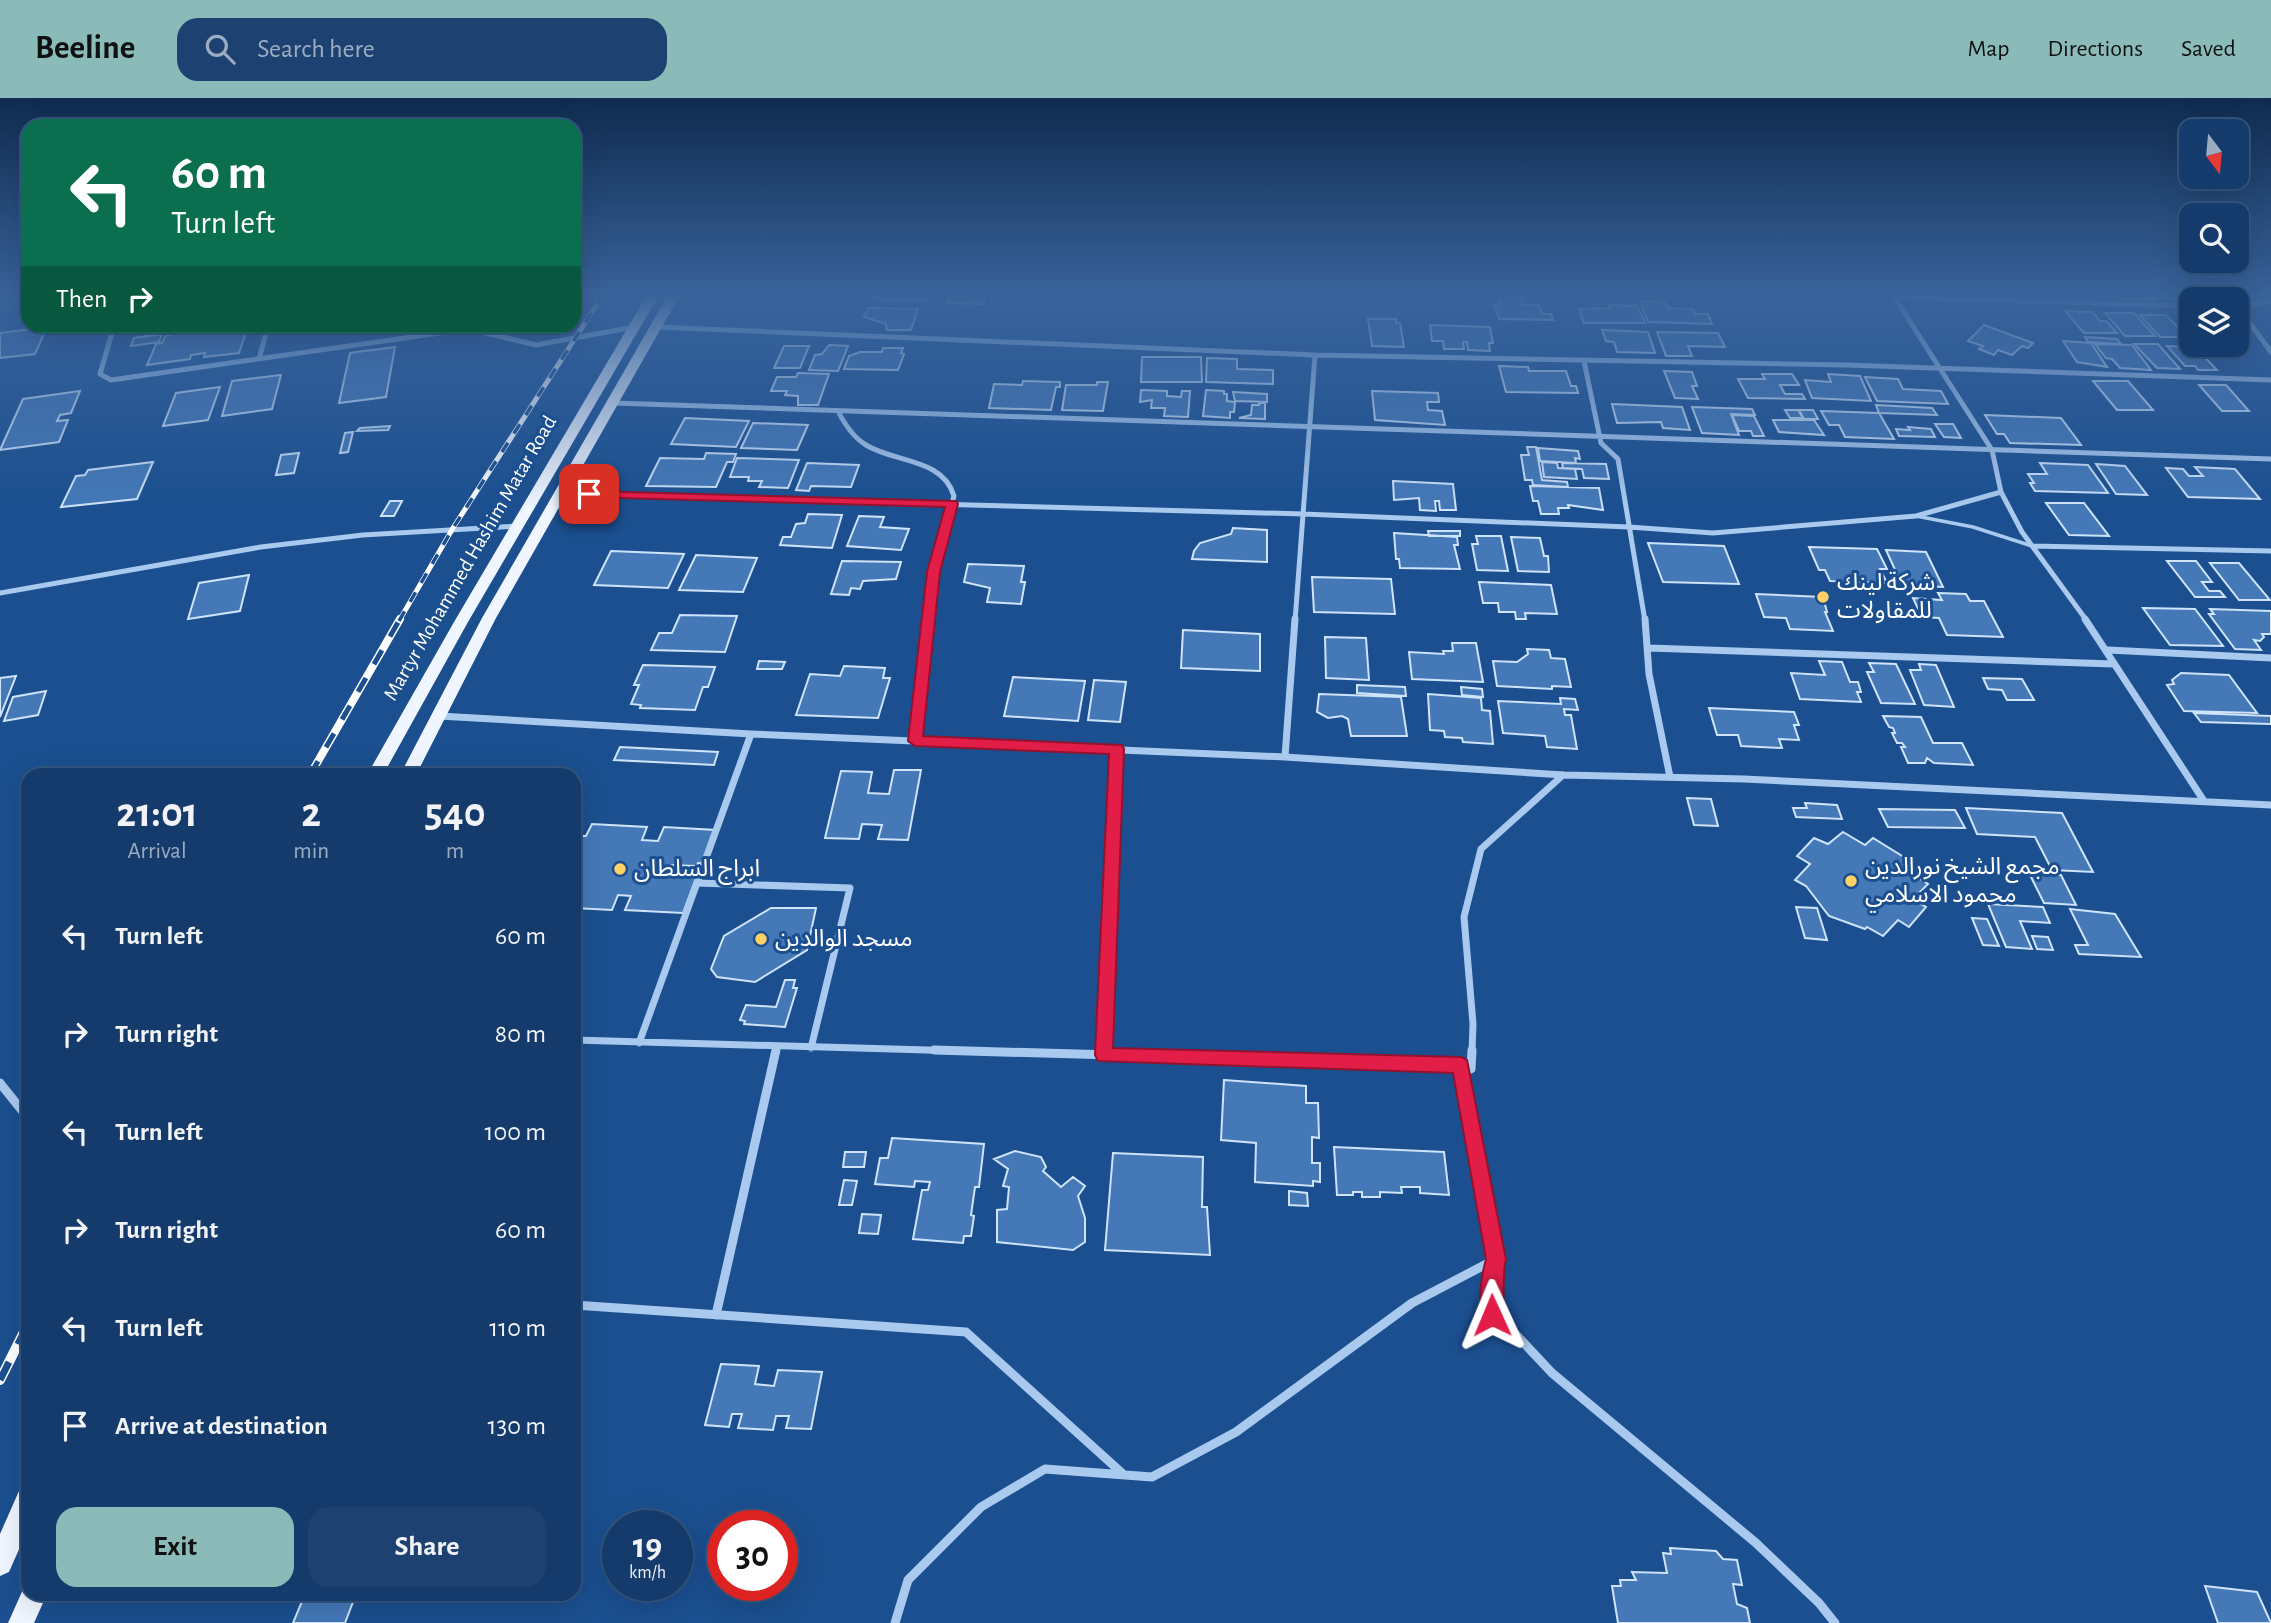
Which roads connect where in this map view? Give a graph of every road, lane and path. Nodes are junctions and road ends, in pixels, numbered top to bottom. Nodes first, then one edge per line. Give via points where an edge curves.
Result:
1 (102, 366) edge
2 (208, 366) edge
3 (612, 366) edge
4 (634, 366) edge
5 (1314, 366) edge
6 (1585, 366) edge
7 (1790, 366) edge
8 (1940, 366) edge
9 (1942, 370) junction
10 (2271, 380) edge
11 (613, 403) junction
12 (838, 411) junction
13 (1310, 426) junction
14 (1600, 436) junction
15 (1992, 450) junction
16 (2271, 459) edge
17 (2001, 492) junction
18 (561, 494) junction
19 (952, 504) junction
20 (1303, 514) junction
21 (1916, 516) junction
22 (518, 526) junction
23 (1629, 527) junction
24 (2032, 546) junction
25 (2271, 551) edge
26 (0, 593) edge
27 (1649, 648) junction
28 (2108, 650) junction
29 (2271, 658) edge
30 (2113, 664) junction
31 (438, 716) junction
32 (751, 734) junction
33 (915, 741) junction
34 (1117, 749) junction
35 (1284, 757) junction
36 (379, 768) edge
37 (412, 768) edge
38 (1564, 775) junction
39 (1670, 777) junction
40 (2204, 801) junction
41 (2271, 805) edge
42 (697, 883) junction
43 (581, 1040) edge
44 (639, 1043) junction
45 (776, 1047) junction
46 (811, 1048) junction
47 (1104, 1055) junction
48 (1461, 1065) junction
49 (1, 1086) edge
50 (21, 1110) edge
51 (1496, 1259) junction
52 (581, 1305) edge
53 (716, 1315) junction
54 (1124, 1475) junction
55 (21, 1516) edge
56 (0, 1563) edge
57 (31, 1601) edge
58 (22, 1623) edge
59 (895, 1623) edge
60 (1835, 1623) edge

1 - 2 street via 100,374 111,380
3 - 22 main road, Martyr Mohammed Hashim Matar Road
4 - 11 main road, Martyr Mohammed Hashim Matar Road
5 - 13 street
6 - 14 street
7 - 9 street
8 - 9 street
9 - 10 street
9 - 15 street
11 - 12 street
11 - 18 main road, Martyr Mohammed Hashim Matar Road
12 - 13 street
12 - 19 street via 851,435 863,445 944,474 952,485
13 - 14 street
13 - 20 street
14 - 15 street
14 - 23 street via 1601,443 1618,459
15 - 16 street
15 - 17 street
17 - 21 street
17 - 24 street
18 - 19 street
18 - 31 main road, Martyr Mohammed Hashim Matar Road
19 - 20 street
19 - 33 street via 933,572
20 - 23 street
20 - 35 street
21 - 23 street via 1713,533
21 - 24 lane via 1973,527
22 - 26 street via 363,535 261,547
22 - 36 main road, Martyr Mohammed Hashim Matar Road
23 - 27 street
24 - 25 street
24 - 28 street
27 - 30 street
27 - 39 street via 1648,674
28 - 29 street
28 - 30 street
30 - 40 street
31 - 32 street
31 - 37 main road, Martyr Mohammed Hashim Matar Road
32 - 33 street
32 - 42 street
33 - 34 street
34 - 35 street
34 - 47 street
35 - 38 street
38 - 39 street
38 - 48 street via 1481,849 1464,917 1473,1024 1471,1069
39 - 40 street
40 - 41 street
42 - 44 street
42 - 46 street via 850,888
43 - 44 street
44 - 45 street
45 - 46 street
45 - 53 street
46 - 47 street
47 - 48 street
48 - 51 street
49 - 50 street
51 - 54 street via 1412,1303 1236,1432 1152,1477
51 - 60 street via 1492,1315 1552,1373 1756,1543
52 - 53 street
53 - 54 street via 967,1332
54 - 59 street via 1045,1469 981,1507 908,1580
55 - 56 main road
57 - 58 main road

